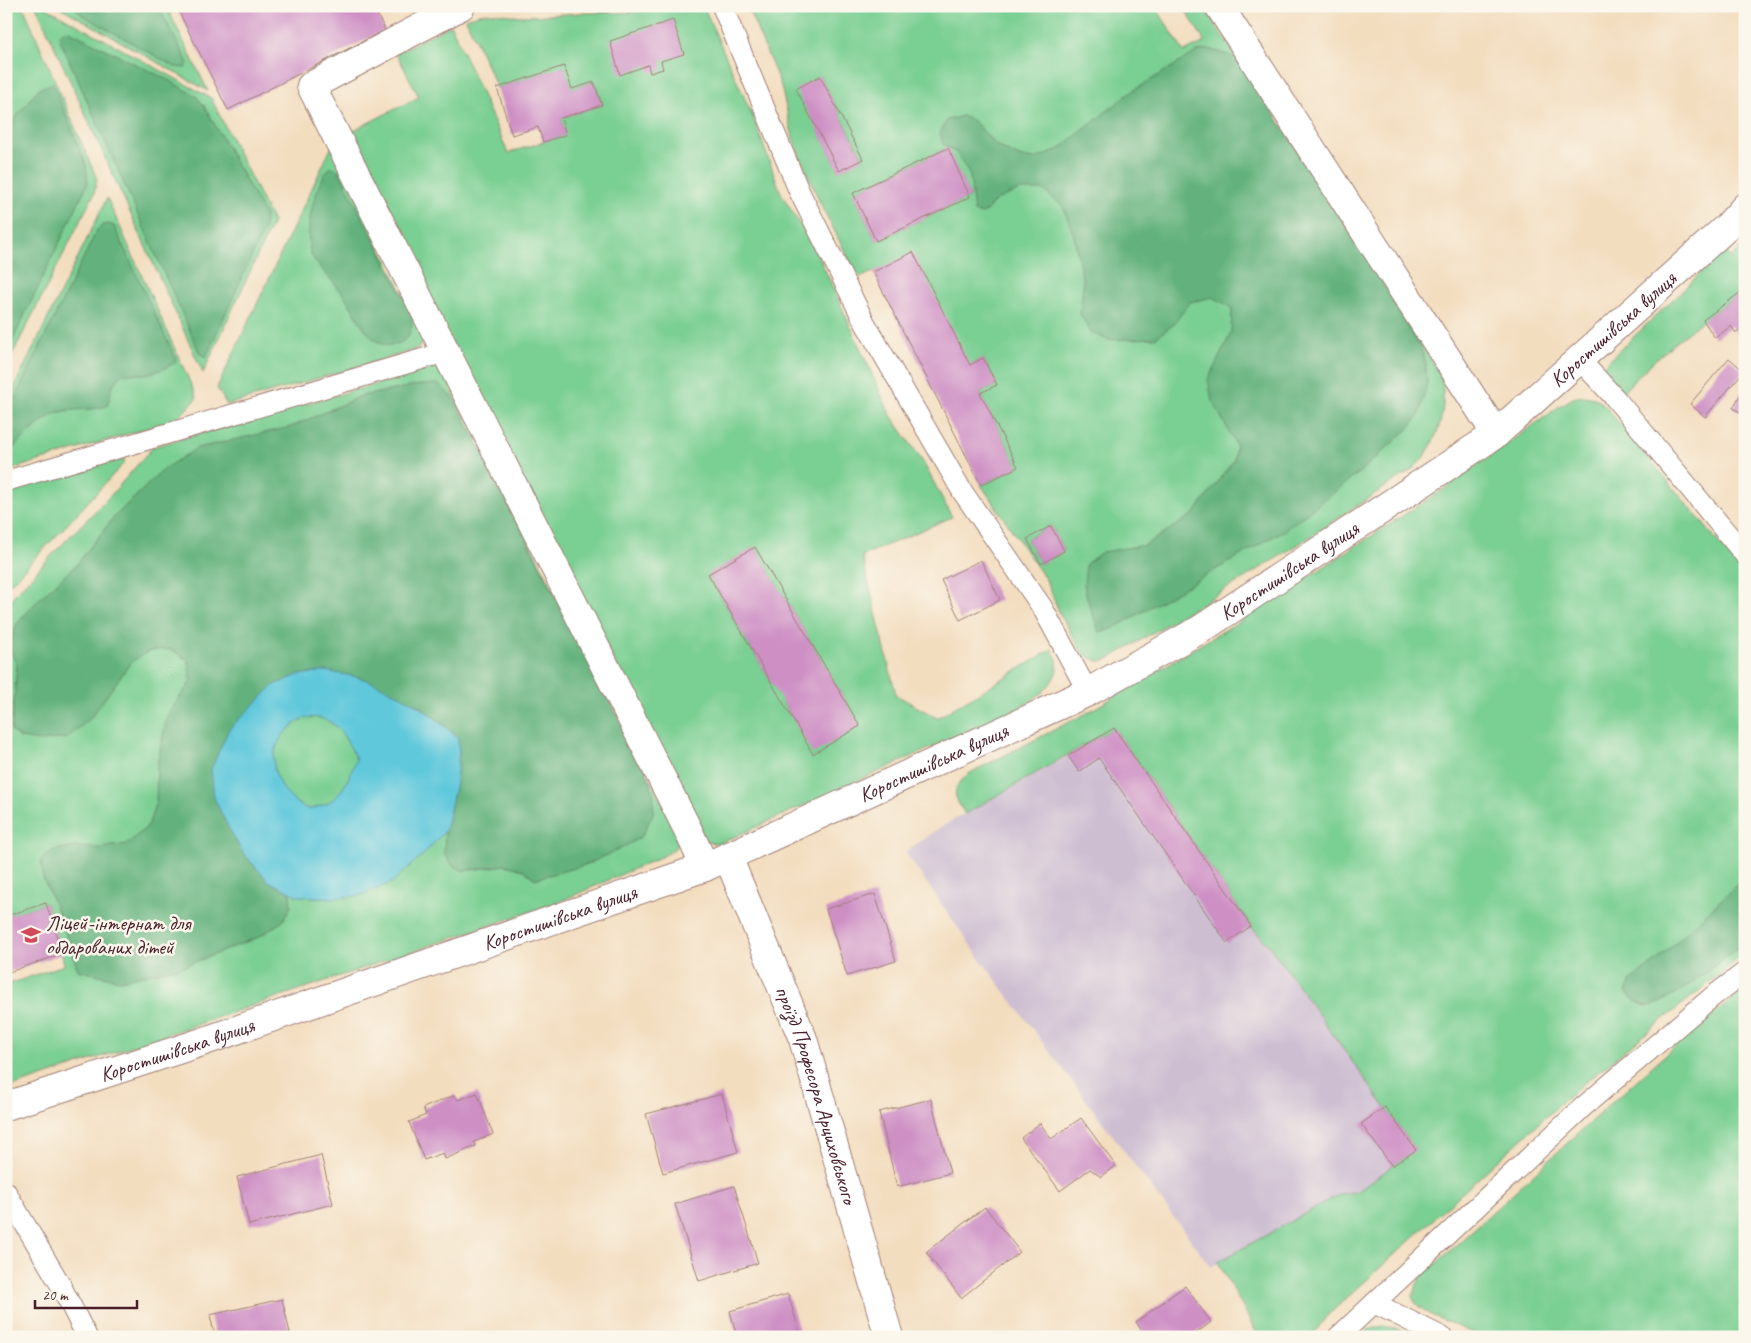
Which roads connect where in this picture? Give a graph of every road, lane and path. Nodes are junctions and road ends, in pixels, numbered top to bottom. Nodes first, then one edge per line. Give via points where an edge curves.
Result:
1 (461, 6) edge
2 (722, 6) edge
3 (1219, 6) edge
4 (1745, 207) edge
5 (446, 352) junction
6 (1580, 359) junction
7 (1496, 434) junction
8 (6, 482) edge
9 (1745, 555) edge
10 (1088, 692) junction
11 (717, 862) junction
12 (1745, 972) edge
13 (6, 1106) edge
14 (6, 1192) edge
15 (1374, 1303) junction
16 (87, 1337) edge
17 (889, 1337) edge
18 (1338, 1337) edge
19 (1442, 1337) edge

1 - 5 street, проїзд Професора Арциховського via 311,86
2 - 10 lane via 799,191 865,323 962,491 1042,608
3 - 7 street
4 - 6 street, Коростишівська вулиця
5 - 8 lane
5 - 11 street, проїзд Професора Арциховського via 688,830
6 - 7 street, Коростишівська вулиця
6 - 9 lane
7 - 10 street, Коростишівська вулиця via 1201,629
10 - 11 street, Коростишівська вулиця
11 - 13 street, Коростишівська вулиця via 196,1044
11 - 17 street, проїзд Професора Арциховського via 803,1039
12 - 15 lane via 1583,1107
14 - 16 lane
15 - 18 lane
15 - 19 lane

